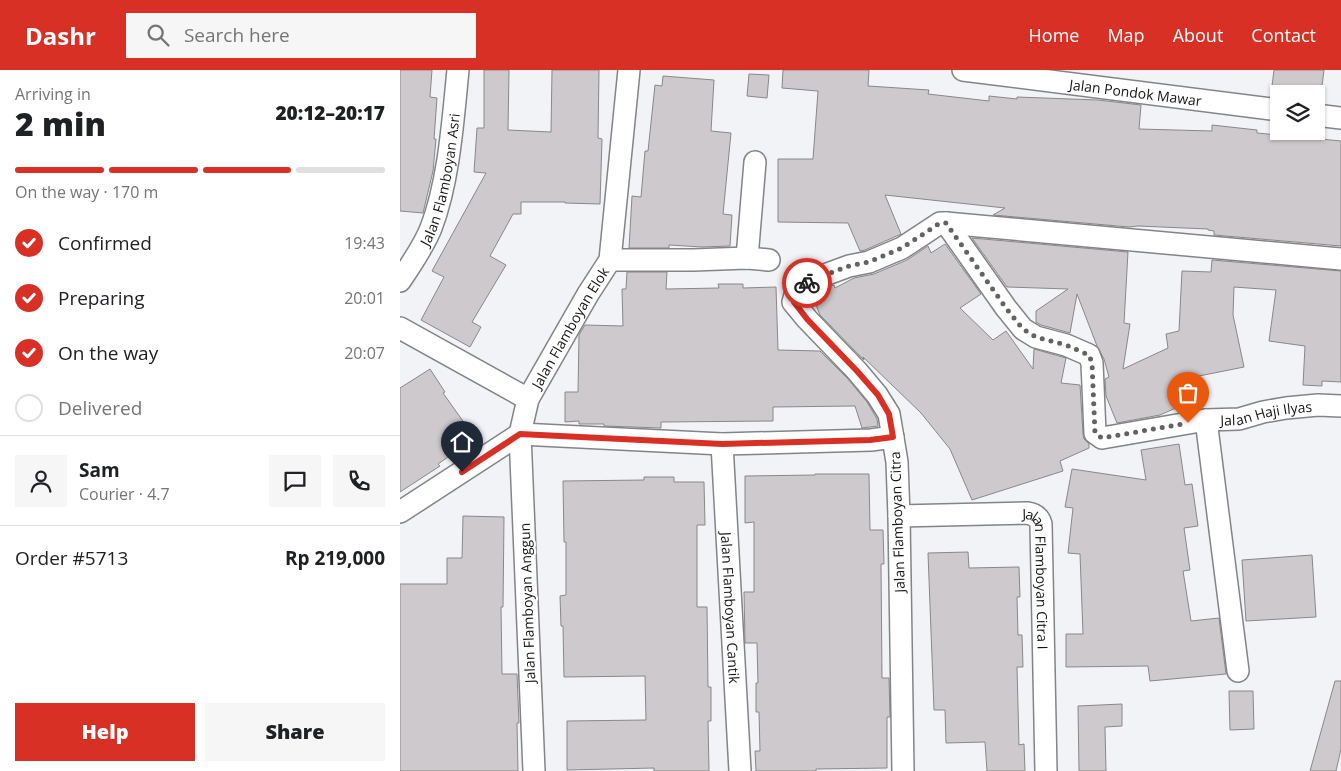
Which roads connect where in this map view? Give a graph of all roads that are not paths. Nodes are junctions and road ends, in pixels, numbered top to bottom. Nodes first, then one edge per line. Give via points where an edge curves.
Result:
1 (458, 70) edge
2 (629, 70) edge
3 (963, 70) edge
4 (1270, 109) edge
5 (1325, 116) edge
6 (1341, 118) edge
7 (755, 162) dead end
8 (946, 223) junction
9 (747, 258) junction
10 (1341, 259) edge
11 (610, 260) junction
12 (770, 260) dead end
13 (400, 282) edge
14 (400, 328) edge
15 (528, 399) junction
16 (1341, 406) edge
17 (1206, 420) junction
18 (520, 434) junction
19 (893, 437) junction
20 (722, 444) junction
21 (400, 512) edge
22 (899, 516) junction
23 (1238, 671) dead end
24 (534, 771) edge
25 (740, 771) edge
26 (903, 771) edge
27 (1046, 771) edge

1 - 13 street, Jalan Flamboyan Asri via 441,195 430,230
2 - 11 street, Jalan Flamboyan Elok
3 - 4 street, Jalan Pondok Mawar
5 - 6 street
7 - 9 street
8 - 10 street
8 - 17 street, Jalan Haji Ilyas via 1023,329 1036,337 1089,355 1095,433 1102,438
8 - 19 street via 940,223 894,252 811,280 796,292 794,302 807,319 882,402 889,414
9 - 11 street
9 - 12 street
11 - 15 street, Jalan Flamboyan Elok
14 - 15 street
15 - 18 street, Jalan Flamboyan Elok
16 - 17 street, Jalan Haji Ilyas via 1286,408 1239,419
17 - 23 street
18 - 20 street, Jalan Flamboyan Citra
18 - 21 street
18 - 24 street, Jalan Flamboyan Anggun
19 - 20 street, Jalan Flamboyan Citra
19 - 22 street, Jalan Flamboyan Citra
20 - 25 street, Jalan Flamboyan Cantik
22 - 26 street, Jalan Flamboyan Citra
22 - 27 street, Jalan Flamboyan Citra I via 1027,513 1040,520

